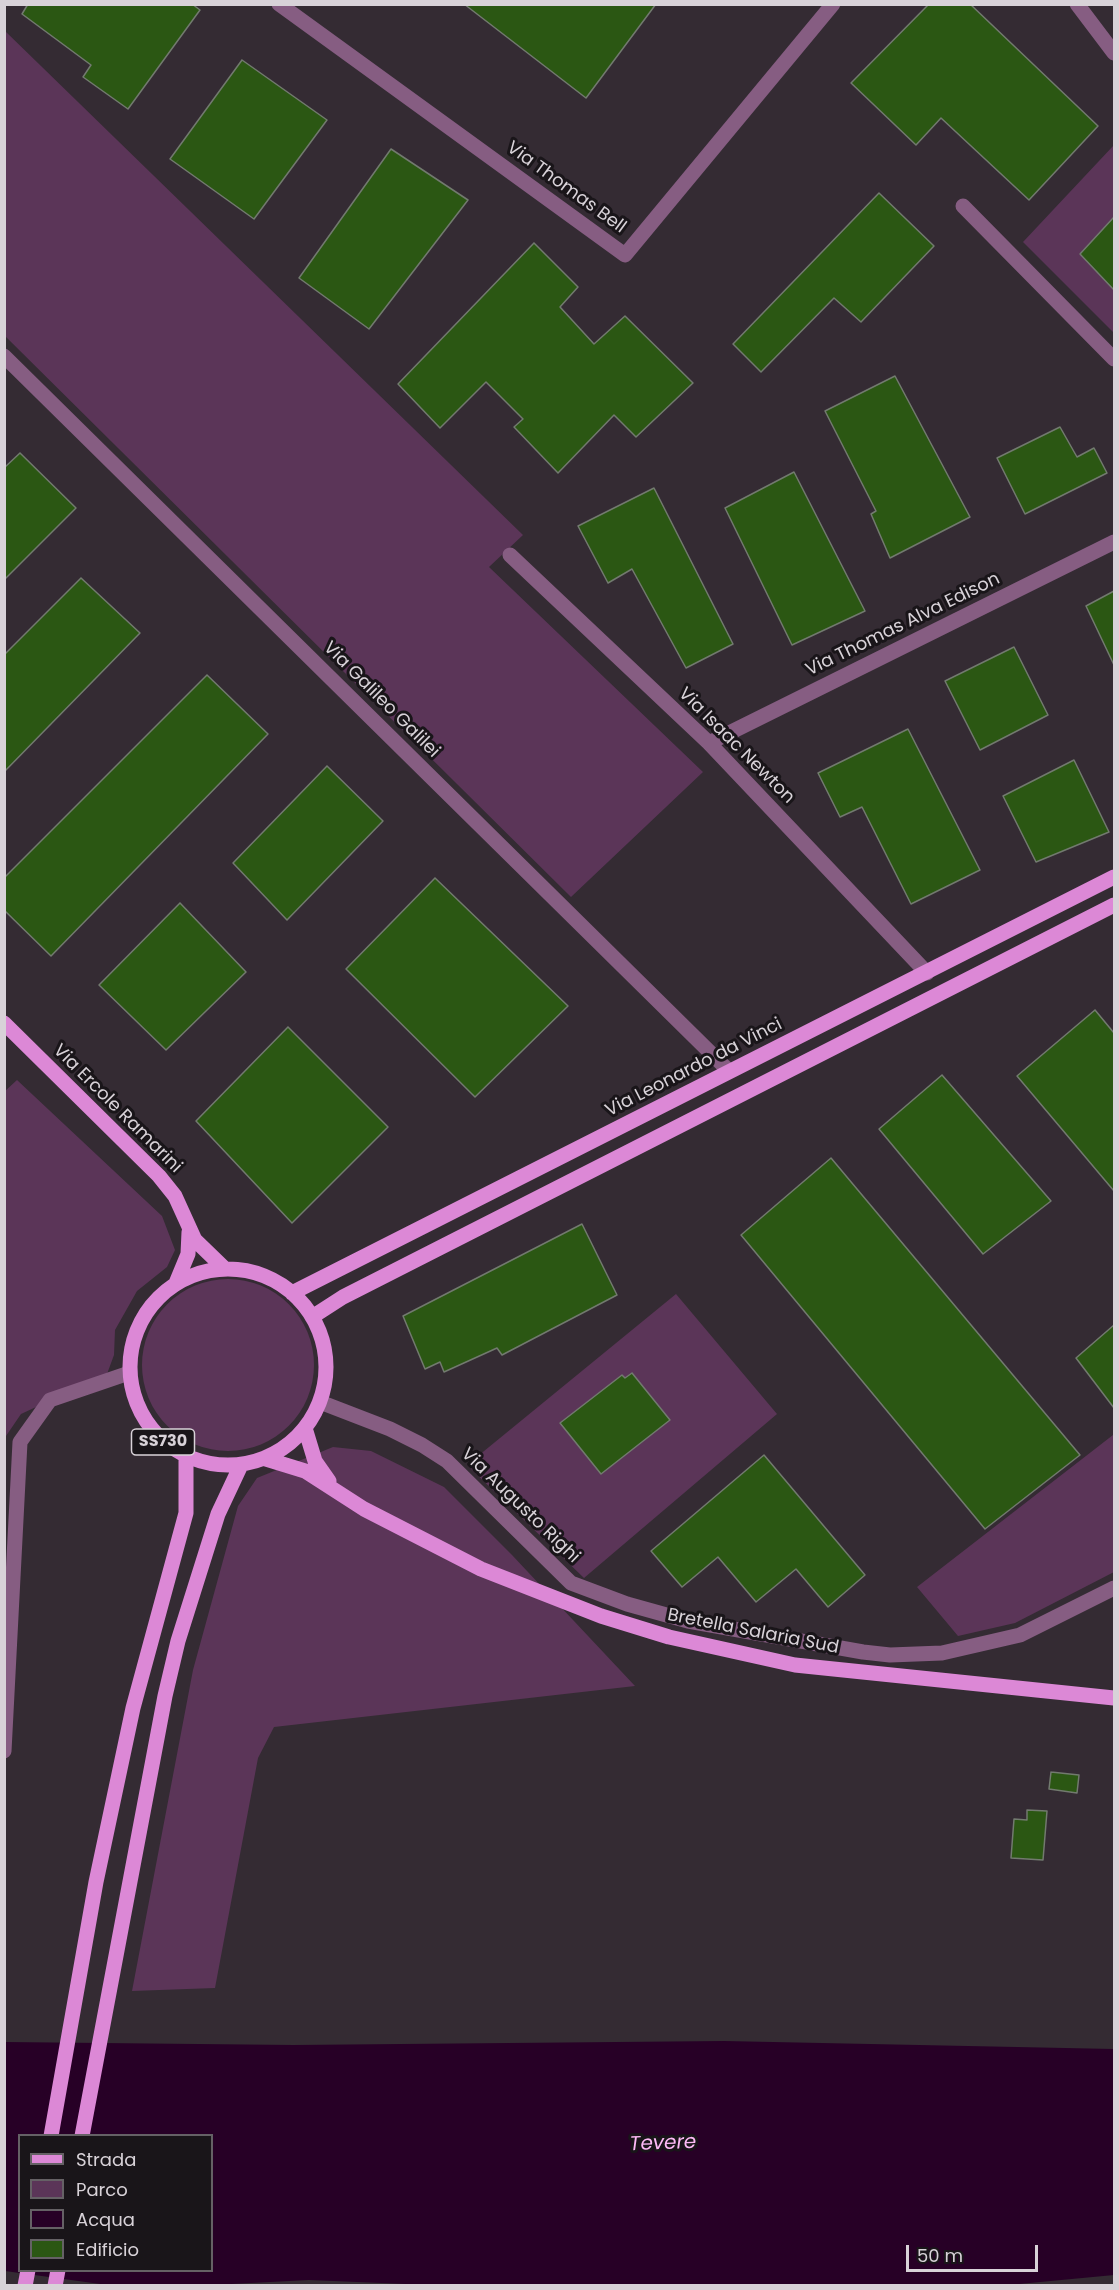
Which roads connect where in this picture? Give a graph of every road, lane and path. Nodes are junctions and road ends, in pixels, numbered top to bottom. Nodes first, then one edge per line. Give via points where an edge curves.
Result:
1 (279, 4) edge
2 (833, 4) edge
3 (1077, 4) edge
4 (1114, 53) edge
5 (963, 207) dead end
6 (4, 356) edge
7 (1114, 359) edge
8 (1114, 542) edge
9 (510, 555) dead end
10 (709, 743) junction
11 (1114, 877) edge
12 (1114, 905) edge
13 (927, 973) junction
14 (4, 1023) edge
15 (729, 1071) junction
16 (189, 1232) junction
17 (225, 1269) junction
18 (176, 1283) junction
19 (292, 1293) junction
20 (312, 1317) junction
21 (129, 1373) junction
22 (320, 1402) junction
23 (305, 1428) junction
24 (186, 1457) junction
25 (266, 1458) junction
26 (241, 1465) junction
27 (342, 1494) junction
28 (1114, 1588) edge
29 (1114, 1698) edge
30 (4, 1751) edge
31 (51, 2134) edge
32 (82, 2134) edge

1 - 2 street, Via Thomas Bell via 625,255
3 - 4 street
5 - 7 street
6 - 15 street, Via Galileo Galilei
8 - 10 street, Via Thomas Alva Edison
9 - 10 street, Via Isaac Newton
10 - 13 street, Via Isaac Newton
11 - 13 main road, Via Leonardo da Vinci
12 - 20 main road via 353,1291
13 - 15 main road, Via Leonardo da Vinci
14 - 16 main road, Via Ercole Ramarini via 159,1176 175,1196
15 - 19 main road, Via Leonardo da Vinci
16 - 17 main road, Via Ercole Ramarini
16 - 18 main road, Via Ercole Ramarini via 188,1254
17 - 18 main road, SS730
17 - 19 main road, SS730 via 249,1271 272,1279
18 - 21 main road, SS730 via 156,1300 141,1322 132,1346
19 - 20 main road, SS730
20 - 22 main road, SS730 via 324,1345 326,1376
21 - 24 main road, SS730 via 146,1423
21 - 30 street via 50,1400 20,1442
22 - 23 main road, SS730
22 - 28 street, Via Augusto Righi via 401,1434 447,1461 571,1583 688,1621 872,1653 942,1653 1020,1635
23 - 25 main road, SS730 via 288,1446
23 - 27 main road, Bretella Salaria Sud via 315,1461
24 - 26 main road, SS730 via 213,1465
24 - 31 main road, SS730 via 188,1488 183,1525 144,1659 96,1882
25 - 26 main road, SS730
25 - 27 main road, Bretella Salaria Sud via 305,1471
26 - 32 main road via 221,1506 178,1641
27 - 29 main road, Bretella Salaria Sud via 481,1569 601,1616 669,1637 795,1665

